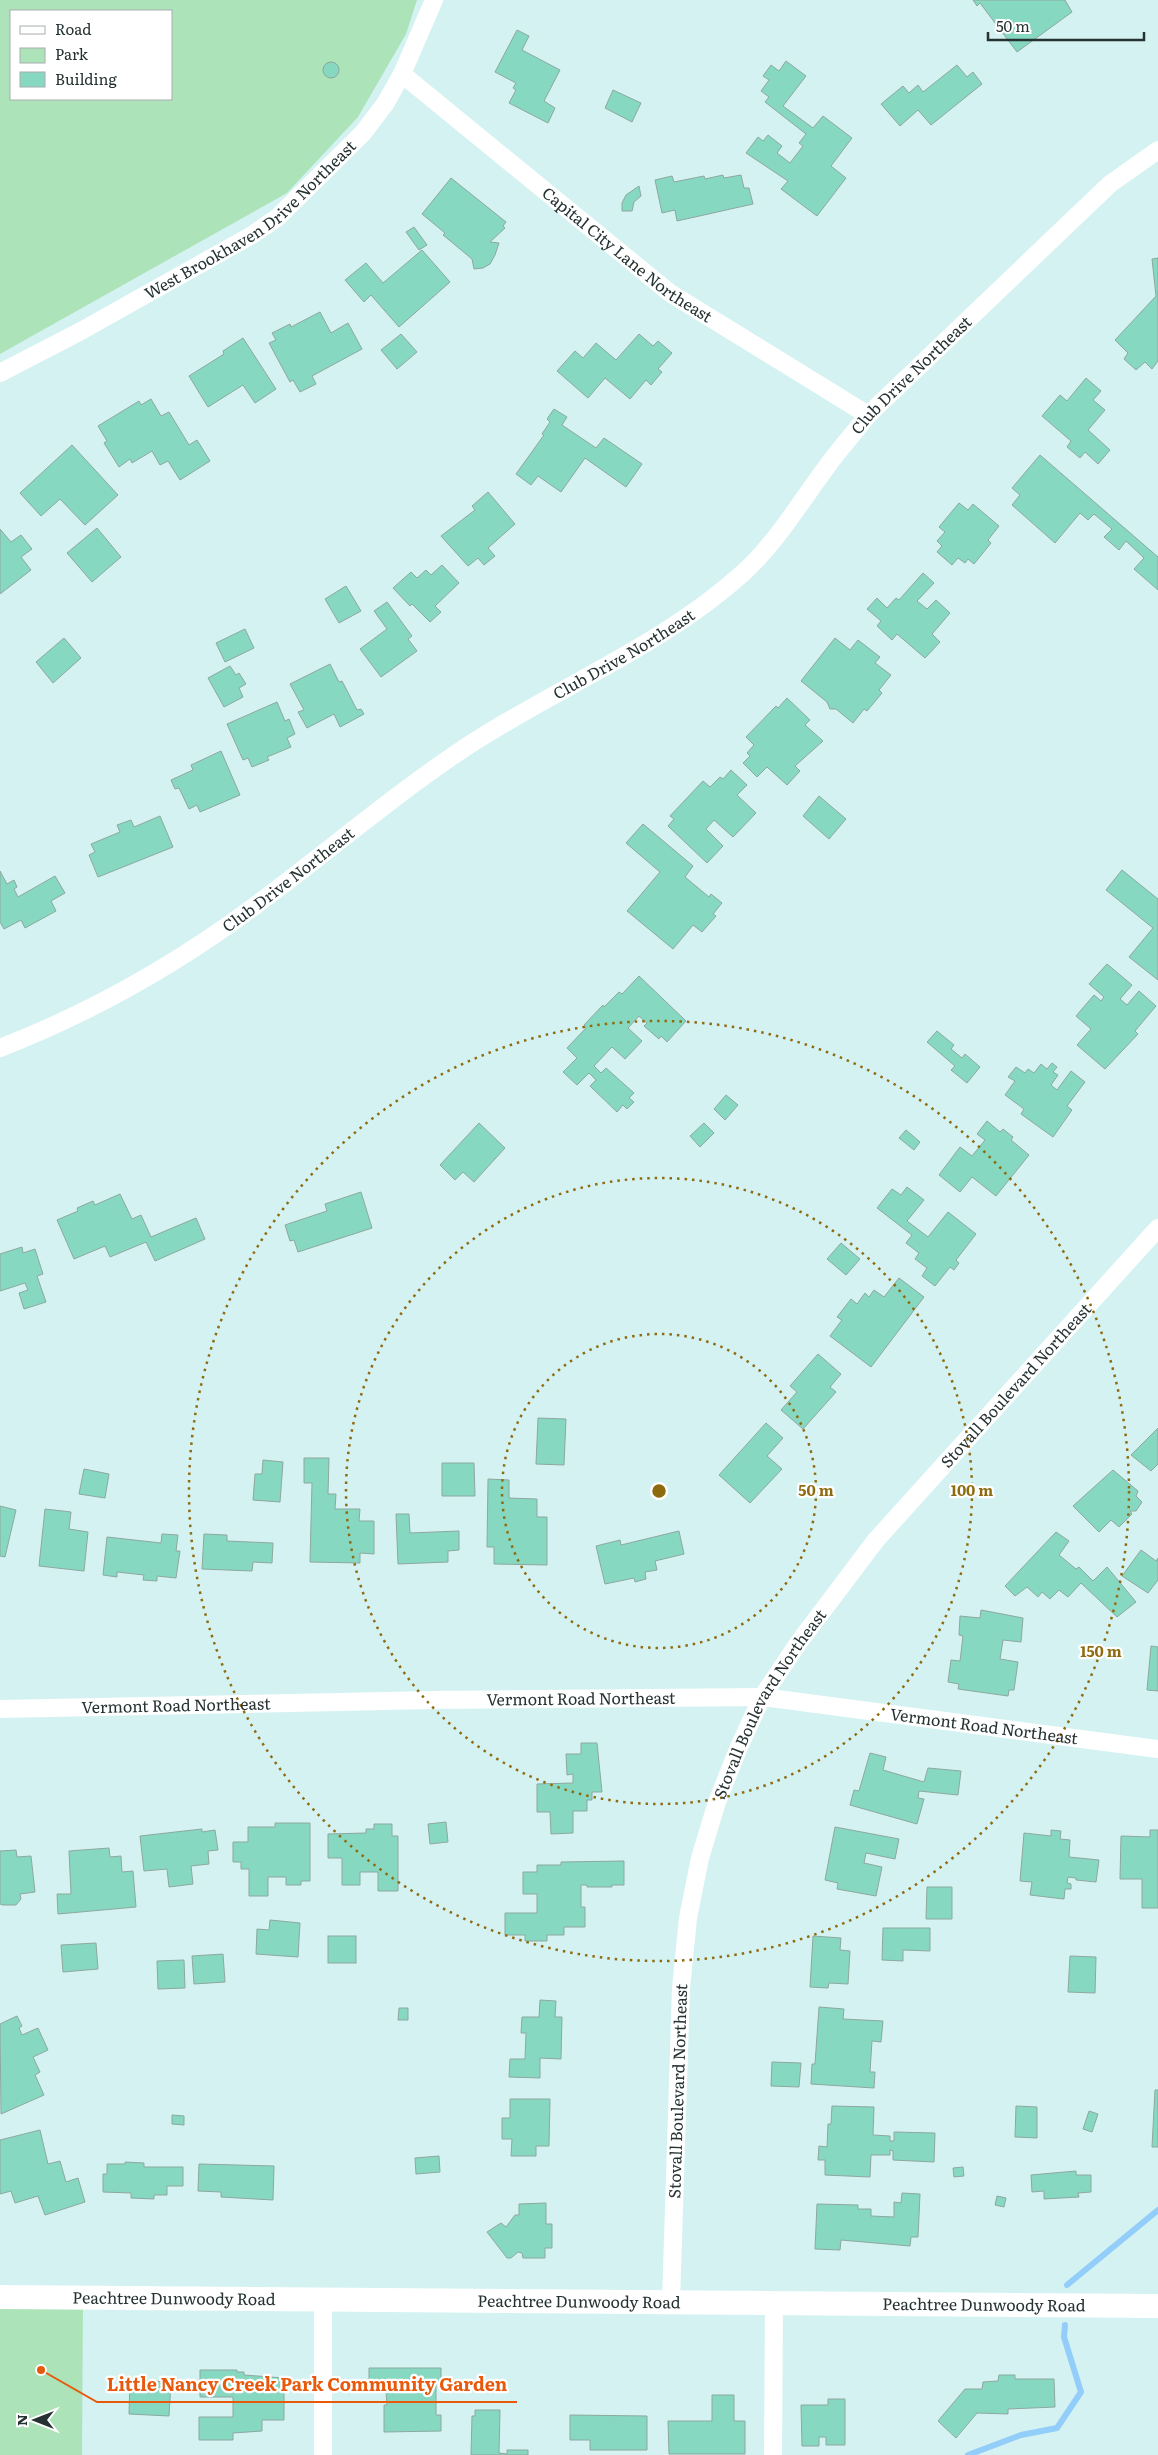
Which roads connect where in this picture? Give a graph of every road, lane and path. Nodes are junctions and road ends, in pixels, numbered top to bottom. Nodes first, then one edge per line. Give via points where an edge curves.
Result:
1 (434, 0) edge
2 (402, 74) junction
3 (1158, 150) edge
4 (0, 373) edge
5 (868, 415) junction
6 (0, 1048) edge
7 (1158, 1228) edge
8 (762, 1697) junction
9 (0, 1709) edge
10 (1158, 1749) edge
11 (0, 2297) edge
12 (324, 2300) junction
13 (671, 2302) junction
14 (774, 2303) junction
15 (1158, 2306) edge
16 (323, 2455) edge
17 (773, 2455) edge

1 - 2 street, West Brookhaven Drive Northeast
2 - 4 street, West Brookhaven Drive Northeast via 364,133 278,217 244,240
2 - 5 street, Capital City Lane Northeast via 670,293
3 - 5 street, Club Drive Northeast via 1110,184
5 - 6 street, Club Drive Northeast via 772,543 712,600 666,632 482,736 190,951 124,991
7 - 8 street, Stovall Boulevard Northeast via 876,1540
8 - 9 street, Vermont Road Northeast
8 - 10 street, Vermont Road Northeast
8 - 13 street, Stovall Boulevard Northeast via 717,1802 700,1858 688,1918 680,1988
11 - 12 main road, Peachtree Dunwoody Road
12 - 13 main road, Peachtree Dunwoody Road
12 - 16 street
13 - 14 main road, Peachtree Dunwoody Road
14 - 15 main road, Peachtree Dunwoody Road
14 - 17 street

